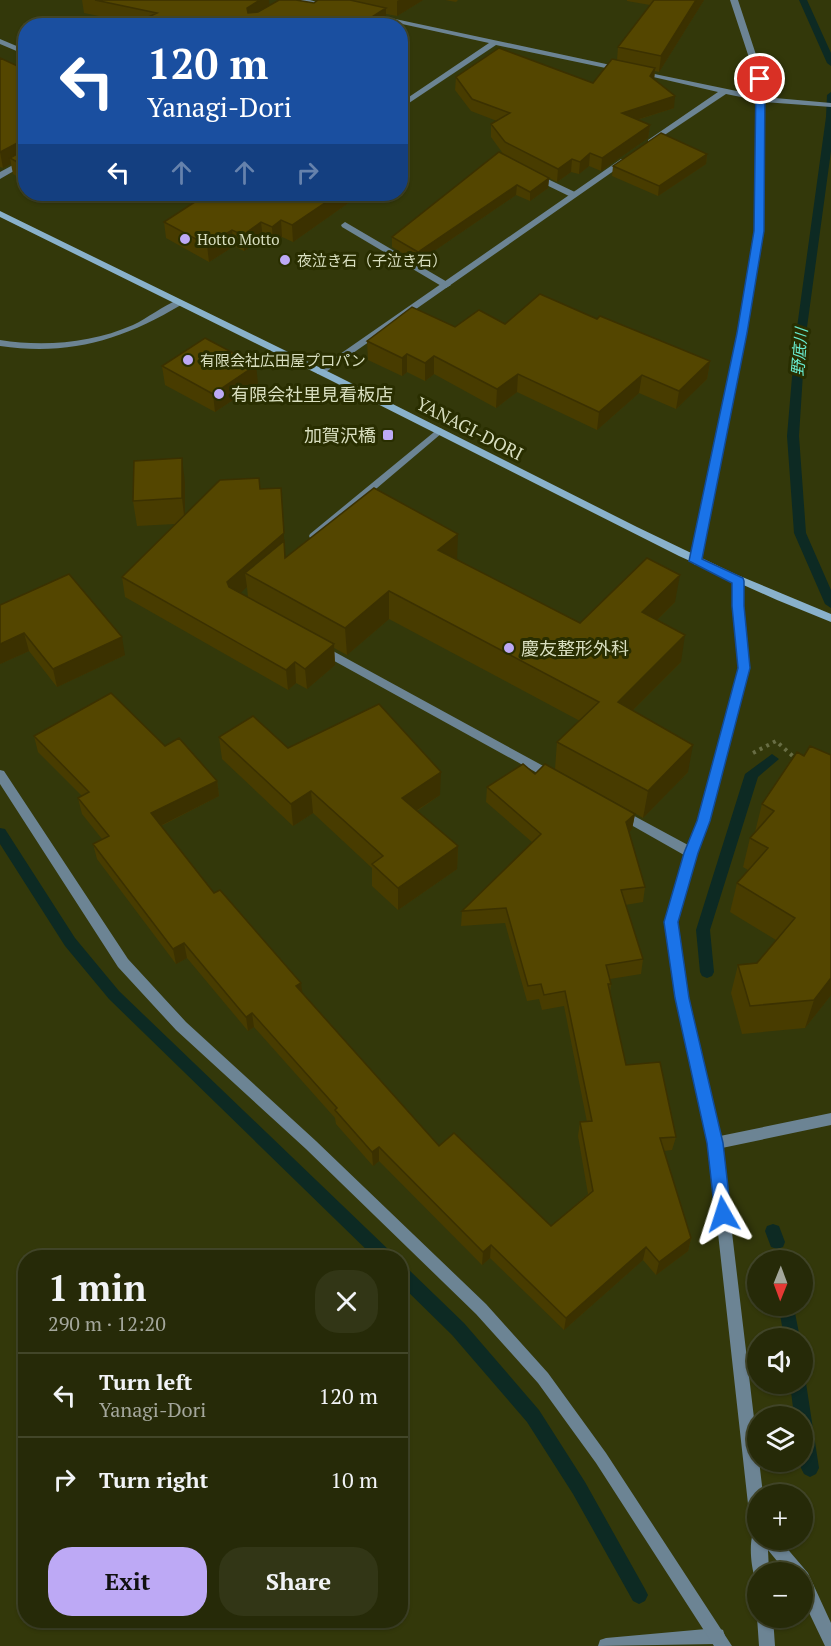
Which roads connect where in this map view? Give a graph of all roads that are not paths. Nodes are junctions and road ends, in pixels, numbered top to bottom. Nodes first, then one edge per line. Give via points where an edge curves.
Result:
1 (298, 0) edge
2 (734, 0) edge
3 (287, 5) edge
4 (334, 8) edge
5 (357, 12) edge
6 (385, 18) edge
7 (408, 23) edge
8 (0, 41) edge
9 (495, 42) junction
10 (18, 49) edge
11 (725, 91) junction
12 (762, 99) junction
13 (408, 102) edge
14 (831, 105) edge
15 (640, 150) edge
16 (631, 156) edge
17 (18, 165) edge
18 (523, 170) edge
19 (0, 176) edge
20 (574, 195) junction
21 (0, 214) edge
22 (345, 225) dead end
23 (446, 285) junction
24 (178, 303) junction
25 (0, 343) edge
26 (320, 372) junction
27 (439, 431) junction
28 (308, 541) edge
29 (695, 561) junction
30 (738, 581) junction
31 (831, 618) edge
32 (309, 642) edge
33 (0, 774) edge
34 (567, 784) edge
35 (609, 807) edge
36 (691, 853) junction
37 (831, 1119) edge
38 (715, 1143) junction
39 (754, 1484) edge
40 (778, 1550) edge
41 (789, 1562) edge
42 (813, 1603) edge
43 (766, 1628) edge
44 (721, 1641) edge
45 (831, 1641) edge
46 (606, 1646) edge
47 (767, 1646) edge

1 - 3 street
1 - 4 street
2 - 12 street via 760,79
5 - 6 street
7 - 9 street
8 - 10 street
9 - 11 street
9 - 13 street
11 - 12 street
11 - 15 street
12 - 14 street
12 - 29 street via 759,231
16 - 20 street
17 - 19 street
18 - 20 street
20 - 23 street
21 - 24 street, YANAGI-DORI
22 - 23 street
23 - 26 street
24 - 25 street via 125,331 95,339 58,346
24 - 26 street, YANAGI-DORI
26 - 27 street, YANAGI-DORI
27 - 28 street
27 - 29 street, YANAGI-DORI
29 - 30 street, YANAGI-DORI
30 - 31 street, YANAGI-DORI
30 - 36 street via 744,668
32 - 34 street
33 - 44 street via 123,963 181,1026 481,1309 543,1378 601,1458
35 - 36 street
36 - 38 street via 671,922 682,998
37 - 38 street
38 - 39 street
40 - 41 street
42 - 45 street
43 - 47 street
44 - 46 street

